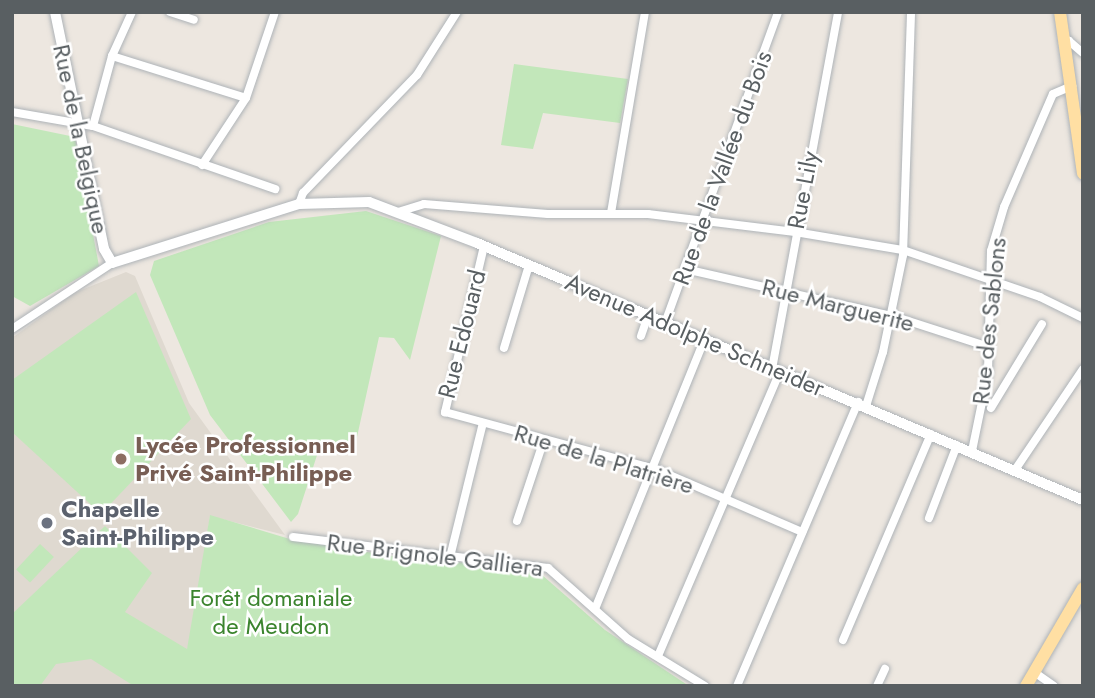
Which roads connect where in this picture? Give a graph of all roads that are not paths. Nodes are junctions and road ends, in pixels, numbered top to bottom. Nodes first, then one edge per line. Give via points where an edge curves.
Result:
1 (55, 12) edge
2 (132, 12) edge
3 (170, 12) edge
4 (275, 12) edge
5 (457, 12) edge
6 (645, 12) edge
7 (778, 12) edge
8 (838, 12) edge
9 (911, 12) edge
10 (1055, 13) edge
11 (194, 20) dead end
12 (1062, 45) junction
13 (1083, 52) edge
14 (111, 56) junction
15 (1068, 88) junction
16 (246, 98) junction
17 (12, 112) edge
18 (78, 123) junction
19 (93, 126) junction
20 (202, 165) junction
21 (1083, 173) edge
22 (275, 189) dead end
23 (299, 204) junction
24 (398, 212) junction
25 (611, 213) junction
26 (704, 218) junction
27 (795, 232) junction
28 (484, 246) junction
29 (903, 250) junction
30 (112, 263) junction
31 (528, 265) junction
32 (685, 269) junction
33 (990, 280) junction
34 (784, 291) junction
35 (890, 315) junction
36 (648, 316) junction
37 (1083, 318) edge
38 (665, 323) junction
39 (1042, 324) dead end
40 (12, 329) edge
41 (641, 336) dead end
42 (704, 340) junction
43 (989, 347) junction
44 (504, 348) dead end
45 (1083, 369) edge
46 (776, 370) junction
47 (862, 404) junction
48 (991, 408) dead end
49 (482, 423) junction
50 (930, 434) junction
51 (544, 440) junction
52 (957, 445) junction
53 (972, 451) junction
54 (652, 469) junction
55 (1015, 470) junction
56 (727, 500) junction
57 (1083, 500) edge
58 (929, 518) dead end
59 (517, 521) dead end
60 (802, 532) junction
61 (293, 537) dead end
62 (450, 557) junction
63 (1083, 587) edge
64 (595, 609) junction
65 (843, 640) dead end
66 (658, 656) junction
67 (885, 669) dead end
68 (1034, 672) junction
69 (705, 686) edge
70 (737, 686) edge
71 (877, 686) edge
72 (1026, 686) edge
73 (1054, 686) edge

1 - 18 street, Rue de la Belgique
2 - 14 street
3 - 11 street
4 - 16 street
5 - 23 street via 417,75 303,193
6 - 25 street
7 - 26 street, Rue de la Vallée du Bois
8 - 27 street, Rue Lily
9 - 29 street
10 - 12 main road
12 - 13 street
12 - 15 main road
14 - 16 street
14 - 19 street
15 - 21 main road
15 - 33 street, Rue des Sablons via 1053,94 1004,206 991,251
16 - 20 street
17 - 18 street
18 - 19 street
18 - 30 street, Rue de la Belgique via 104,249
19 - 20 street
20 - 22 street
23 - 24 street, Avenue Adolphe Schneider via 369,202
23 - 30 street, Avenue Adolphe Schneider
24 - 25 street via 424,204 548,214
24 - 28 street, Avenue Adolphe Schneider
25 - 26 street
26 - 27 street
26 - 32 street, Rue de la Vallée du Bois
27 - 29 street
27 - 34 street, Rue Lily
28 - 31 street, Avenue Adolphe Schneider
28 - 49 street, Rue Edouard via 443,410
29 - 33 street
29 - 35 street
30 - 40 street
31 - 36 street, Avenue Adolphe Schneider
31 - 44 street
32 - 34 street, Rue Marguerite
32 - 38 street, Rue de la Vallée du Bois
33 - 37 street
33 - 43 street, Rue des Sablons
34 - 35 street, Rue Marguerite
34 - 46 street, Rue Lily
35 - 43 street, Rue Marguerite
35 - 47 street
36 - 38 street, Avenue Adolphe Schneider
36 - 41 street
38 - 42 street, Avenue Adolphe Schneider
39 - 48 street
42 - 46 street, Avenue Adolphe Schneider
42 - 54 street
43 - 53 street, Rue des Sablons
45 - 55 street
46 - 47 street, Avenue Adolphe Schneider
46 - 56 street, Rue Lily
47 - 50 street, Avenue Adolphe Schneider
47 - 60 street
49 - 51 street, Rue de la Platrière
49 - 62 street, Rue Edouard
50 - 52 street, Avenue Adolphe Schneider
50 - 65 street
51 - 54 street, Rue de la Platrière
51 - 59 street
52 - 53 street, Avenue Adolphe Schneider
52 - 58 street
53 - 55 street, Avenue Adolphe Schneider
54 - 56 street, Rue de la Platrière
54 - 64 street
55 - 57 street, Avenue Adolphe Schneider
56 - 60 street, Rue de la Platrière
56 - 66 street, Rue Lily
60 - 70 street
61 - 62 street, Rue Brignole Galliera
62 - 64 street, Rue Brignole Galliera via 548,568
63 - 68 main road
64 - 66 street, Rue Brignole Galliera via 628,639
66 - 69 street, Rue Brignole Galliera
67 - 71 street
68 - 72 main road
68 - 73 street

